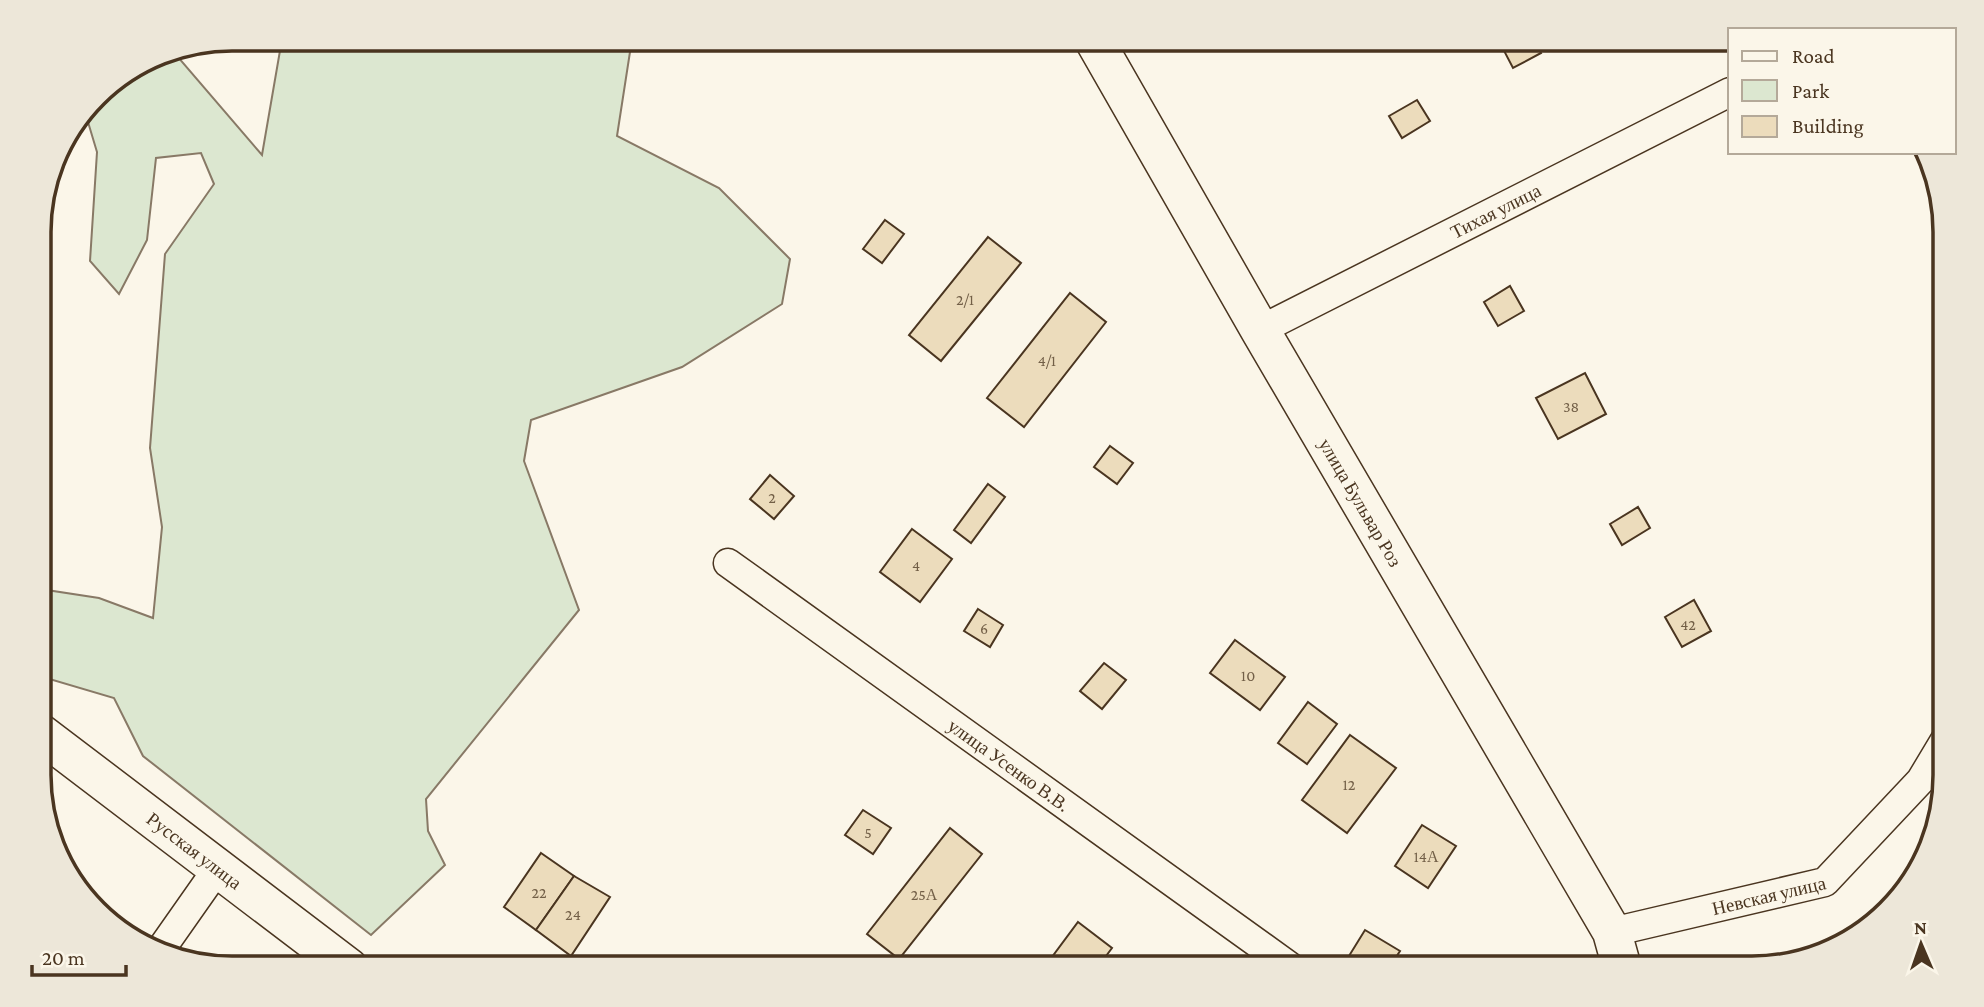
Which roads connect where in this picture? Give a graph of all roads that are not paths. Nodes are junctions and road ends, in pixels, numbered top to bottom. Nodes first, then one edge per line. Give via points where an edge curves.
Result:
1 (1100, 51) edge
2 (1728, 93) edge
3 (1260, 330) junction
4 (728, 563) dead end
5 (51, 741) edge
6 (1933, 760) edge
7 (218, 868) junction
8 (1612, 932) junction
9 (165, 943) edge
10 (333, 956) edge
11 (1275, 956) edge
12 (1619, 956) edge

1 - 3 street, улица Бульвар Роз
2 - 3 street, Тихая улица
3 - 8 street, улица Бульвар Роз
4 - 11 street, улица Усенко В.В.
5 - 7 street, Русская улица
6 - 8 street, Невская улица via 1921,780 1825,882
7 - 9 street
7 - 10 street, Русская улица
8 - 12 street, улица Бульвар Роз

